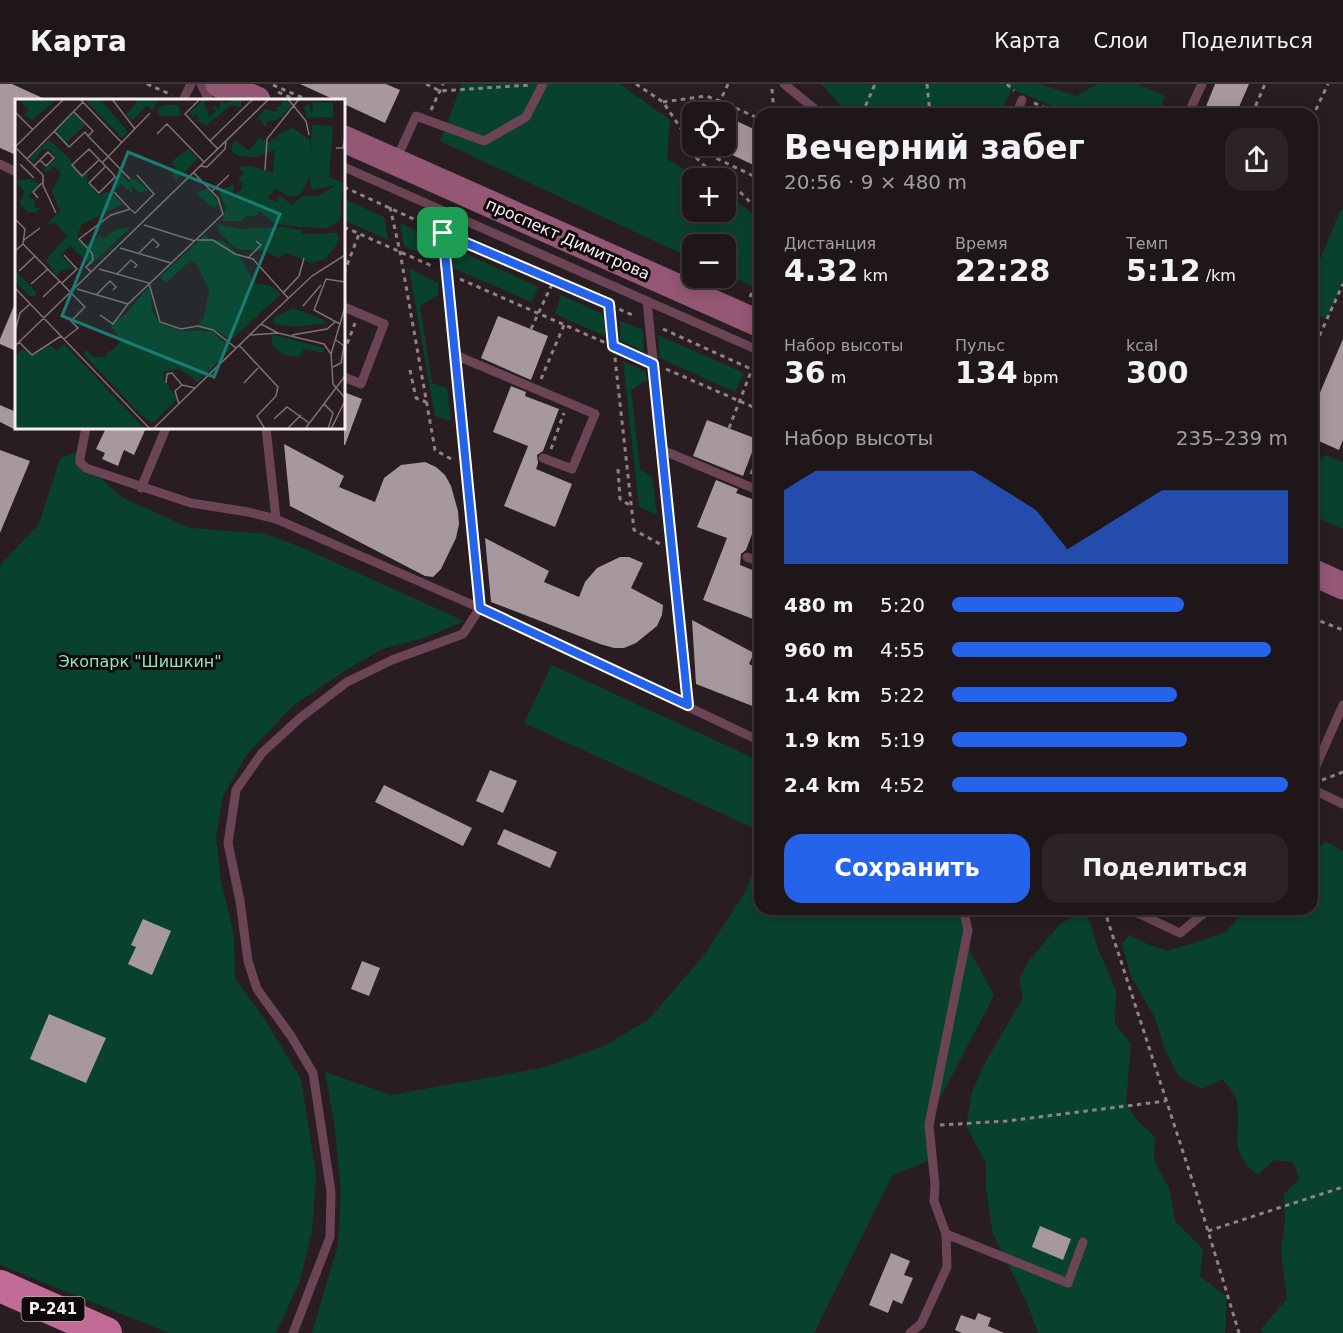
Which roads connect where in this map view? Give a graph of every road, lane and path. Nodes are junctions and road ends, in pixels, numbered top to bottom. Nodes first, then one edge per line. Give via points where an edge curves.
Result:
1 (147, 84) edge
2 (191, 84) edge
3 (201, 84) edge
4 (219, 84) edge
5 (271, 84) edge
6 (426, 84) edge
7 (443, 84) edge
8 (540, 84) edge
9 (636, 84) edge
10 (728, 84) edge
11 (772, 84) edge
12 (784, 84) edge
13 (875, 84) edge
14 (927, 84) edge
15 (1202, 84) edge
16 (1265, 84) edge
17 (1328, 84) edge
18 (440, 91) junction
19 (181, 99) edge
20 (184, 99) edge
21 (208, 99) edge
22 (255, 99) edge
23 (306, 99) edge
24 (1022, 100) dead end
25 (720, 101) junction
26 (663, 102) junction
27 (774, 108) edge
28 (814, 108) edge
29 (865, 108) edge
30 (929, 108) edge
31 (1019, 108) edge
32 (1191, 108) edge
33 (1255, 108) edge
34 (1317, 108) edge
35 (754, 117) edge
36 (426, 120) junction
37 (682, 130) edge
38 (345, 139) edge
39 (694, 156) edge
40 (711, 156) edge
41 (395, 162) junction
42 (0, 164) edge
43 (345, 167) edge
44 (707, 168) edge
45 (15, 172) edge
46 (754, 176) edge
47 (345, 188) edge
48 (736, 188) edge
49 (754, 206) edge
50 (390, 207) junction
51 (439, 210) junction
52 (345, 227) edge
53 (443, 233) junction
54 (359, 234) junction
55 (400, 252) junction
56 (345, 270) edge
57 (447, 273) junction
58 (554, 280) junction
59 (1343, 284) edge
60 (754, 288) edge
61 (750, 297) dead end
62 (647, 301) junction
63 (609, 304) junction
64 (345, 307) edge
65 (359, 313) junction
66 (537, 314) junction
67 (754, 321) edge
68 (649, 323) junction
69 (564, 325) junction
70 (531, 329) dead end
71 (1318, 339) edge
72 (613, 346) junction
73 (754, 348) edge
74 (345, 349) edge
75 (455, 355) junction
76 (653, 364) junction
77 (752, 369) joint
78 (410, 370) dead end
79 (345, 377) edge
80 (536, 390) junction
81 (740, 401) junction
82 (426, 402) junction
83 (568, 403) junction
84 (754, 407) edge
85 (729, 428) dead end
86 (86, 429) edge
87 (166, 429) edge
88 (266, 429) edge
89 (662, 450) junction
90 (544, 459) joint
91 (466, 466) junction
92 (754, 467) edge
93 (618, 469) dead end
94 (747, 486) junction
95 (141, 488) junction
96 (754, 489) edge
97 (631, 506) junction
98 (276, 519) junction
99 (672, 551) junction
100 (747, 557) dead end
101 (754, 560) edge
102 (1318, 575) edge
103 (1343, 586) edge
104 (480, 608) junction
105 (1318, 620) edge
106 (1343, 630) edge
107 (688, 705) junction
108 (1343, 705) edge
109 (754, 738) edge
110 (1318, 761) edge
111 (1343, 772) edge
112 (1318, 784) edge
113 (1318, 790) edge
114 (1343, 804) edge
115 (964, 915) edge
116 (1106, 915) edge
117 (1142, 915) edge
118 (1202, 915) edge
119 (1167, 1101) junction
120 (929, 1125) junction
121 (1343, 1187) edge
122 (1208, 1231) junction
123 (946, 1234) junction
124 (1083, 1242) dead end
125 (0, 1286) edge
126 (106, 1333) edge
127 (292, 1333) edge
128 (910, 1333) edge
129 (1239, 1333) edge

1 - 19 path
2 - 20 lane
3 - 21 lane
4 - 22 main road
5 - 23 path
6 - 18 path
7 - 18 path
8 - 18 path
8 - 36 lane via 526,117 484,141
9 - 26 path
10 - 25 path
11 - 27 path
12 - 28 lane
13 - 29 path
14 - 30 path
15 - 32 lane
16 - 33 path
17 - 34 path
18 - 36 path
24 - 31 lane
25 - 26 path via 706,96
25 - 35 path
26 - 37 path
36 - 41 lane via 416,116
38 - 41 main road, проспект Димитрова
39 - 44 path
40 - 46 path
41 - 67 main road, проспект Димитрова
42 - 45 lane
43 - 51 lane
47 - 50 path
48 - 49 path
50 - 53 path
50 - 55 path
51 - 53 lane
51 - 62 lane
52 - 54 path
53 - 57 lane
53 - 58 path
54 - 55 path
54 - 56 path
55 - 57 path
55 - 82 path
57 - 66 path
57 - 75 lane
58 - 63 path
58 - 66 path
59 - 71 path
60 - 61 path
62 - 68 lane
62 - 73 lane
63 - 68 path
63 - 72 path
64 - 65 lane
65 - 74 path
65 - 79 lane via 384,324 361,384
66 - 69 path
66 - 70 path
68 - 76 lane
68 - 77 path
69 - 72 path
69 - 80 path
72 - 76 path
72 - 97 path
75 - 80 lane
75 - 91 lane
76 - 81 path
76 - 89 lane
77 - 81 path
78 - 82 path via 416,398
80 - 83 lane
81 - 84 path
81 - 85 path
82 - 91 path via 435,450
83 - 90 path
83 - 90 lane via 595,414 572,469
86 - 95 lane via 80,450 82,465
87 - 95 lane
88 - 98 lane
89 - 94 lane
89 - 99 lane
91 - 104 lane
92 - 94 path
93 - 97 path via 620,499
94 - 96 lane
95 - 98 lane via 191,503
97 - 99 path via 634,530
98 - 104 lane
99 - 107 lane
100 - 101 lane
102 - 103 main road
104 - 107 lane
104 - 127 lane via 463,634 392,660 347,682 262,753 236,790 228,843 248,961 257,989 313,1073 331,1192 330,1237
105 - 106 path
107 - 109 lane
108 - 110 lane
111 - 112 path
113 - 114 lane
115 - 120 lane via 968,930
116 - 119 path
117 - 118 lane via 1180,933
119 - 120 path via 1007,1121
119 - 122 path
120 - 123 lane via 934,1201
121 - 122 path
122 - 129 path
123 - 124 lane via 1068,1283
123 - 128 lane via 947,1267 921,1324
125 - 126 highway, Р-241

